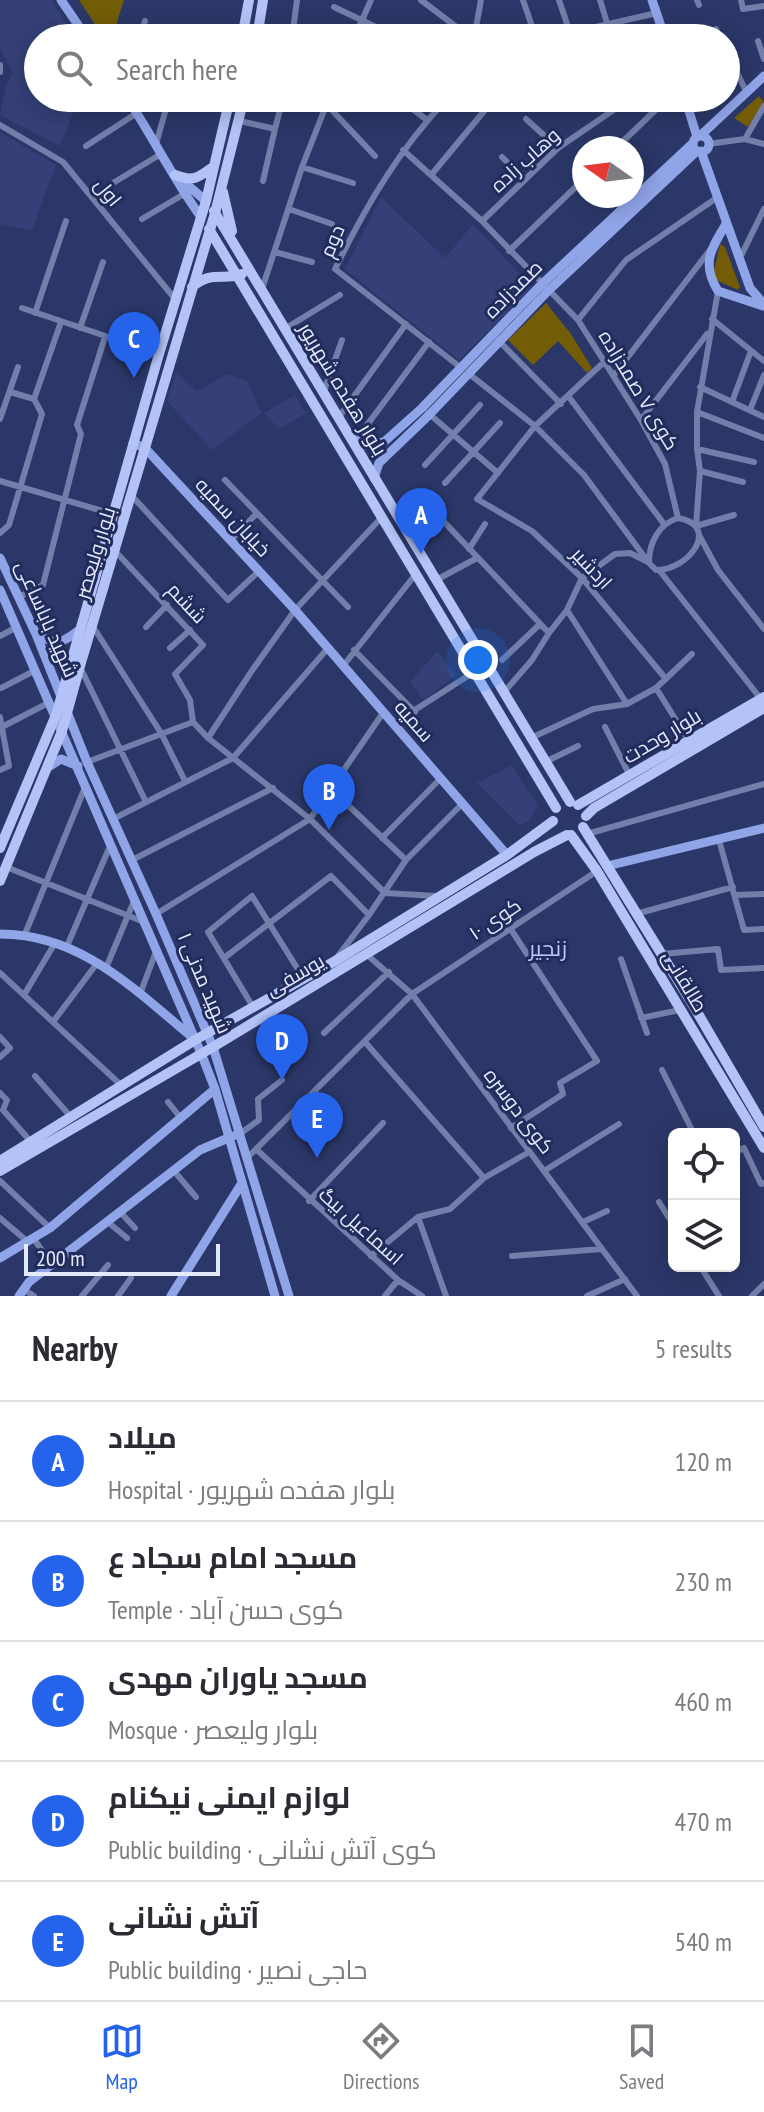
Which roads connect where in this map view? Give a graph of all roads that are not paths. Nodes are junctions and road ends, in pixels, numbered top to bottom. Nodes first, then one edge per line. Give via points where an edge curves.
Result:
1 (61, 0) edge
2 (249, 0) edge
3 (263, 0) edge
4 (297, 0) edge
5 (371, 0) edge
6 (421, 0) edge
7 (481, 0) edge
8 (523, 0) edge
9 (559, 0) edge
10 (600, 0) edge
11 (652, 0) edge
12 (741, 0) edge
13 (432, 4) edge
14 (764, 6) edge
15 (334, 7) dead end
16 (657, 13) junction
17 (361, 20) junction
18 (145, 21) dead end
19 (607, 23) junction
20 (77, 24) edge
21 (144, 24) edge
22 (245, 24) edge
23 (262, 24) edge
24 (294, 24) edge
25 (359, 24) edge
26 (369, 24) edge
27 (456, 24) edge
28 (475, 24) edge
29 (531, 24) edge
30 (567, 24) edge
31 (603, 24) edge
32 (661, 24) edge
33 (758, 41) dead end
34 (764, 59) edge
35 (0, 65) edge
36 (0, 72) edge
37 (764, 76) edge
38 (740, 79) edge
39 (746, 91) junction
40 (740, 97) edge
41 (764, 106) edge
42 (166, 112) edge
43 (227, 112) edge
44 (242, 112) edge
45 (279, 112) edge
46 (323, 112) edge
47 (337, 112) edge
48 (417, 112) edge
49 (435, 112) edge
50 (483, 112) edge
51 (611, 112) edge
52 (653, 112) edge
53 (690, 112) edge
54 (726, 112) edge
55 (137, 113) joint
56 (526, 119) dead end
57 (427, 120) junction
58 (240, 121) junction
59 (0, 125) edge
60 (275, 129) junction
61 (628, 136) edge
62 (745, 139) junction
63 (701, 143) junction
64 (764, 144) edge
65 (86, 146) dead end
66 (558, 148) junction
67 (159, 149) junction
68 (403, 150) junction
69 (375, 156) dead end
70 (502, 157) dead end
71 (213, 167) junction
72 (302, 167) junction
73 (432, 174) junction
74 (175, 175) junction
75 (525, 180) junction
76 (263, 181) dead end
77 (113, 183) dead end
78 (353, 183) dead end
79 (222, 185) junction
80 (572, 191) edge
81 (184, 194) junction
82 (718, 197) junction
83 (206, 201) junction
84 (289, 209) junction
85 (764, 209) edge
86 (215, 213) junction
87 (201, 217) junction
88 (142, 219) dead end
89 (66, 221) dead end
90 (482, 221) junction
91 (332, 224) dead end
92 (726, 224) junction
93 (210, 230) junction
94 (712, 247) junction
95 (238, 248) junction
96 (509, 251) junction
97 (275, 252) junction
98 (739, 260) junction
99 (103, 262) dead end
100 (312, 262) dead end
101 (250, 269) junction
102 (239, 276) junction
103 (192, 287) junction
104 (545, 288) junction
105 (262, 289) junction
106 (718, 291) junction
107 (340, 295) dead end
108 (175, 299) junction
109 (764, 305) edge
110 (22, 308) dead end
111 (35, 313) junction
112 (712, 319) junction
113 (578, 320) junction
114 (61, 322) junction
115 (130, 322) dead end
116 (406, 324) junction
117 (80, 328) junction
118 (286, 328) junction
119 (709, 331) junction
120 (105, 337) junction
121 (496, 338) junction
122 (342, 340) dead end
123 (123, 342) junction
124 (429, 342) junction
125 (751, 351) junction
126 (159, 354) junction
127 (764, 361) edge
128 (604, 362) junction
129 (18, 367) dead end
130 (464, 370) junction
131 (614, 375) junction
132 (764, 375) edge
133 (700, 387) junction
134 (324, 391) junction
135 (10, 392) junction
136 (569, 397) junction
137 (34, 399) junction
138 (732, 402) junction
139 (561, 404) junction
140 (480, 405) dead end
141 (750, 410) junction
142 (426, 412) junction
143 (697, 412) junction
144 (339, 417) junction
145 (764, 417) edge
146 (0, 419) edge
147 (641, 420) junction
148 (500, 423) dead end
149 (535, 426) junction
150 (364, 429) dead end
151 (453, 435) junction
152 (764, 438) edge
153 (354, 439) junction
154 (133, 443) junction
155 (145, 448) junction
156 (697, 449) junction
157 (475, 453) junction
158 (754, 462) dead end
159 (425, 465) dead end
160 (700, 471) junction
161 (498, 473) junction
162 (374, 478) junction
163 (225, 480) dead end
164 (0, 481) edge
165 (743, 482) dead end
166 (445, 483) dead end
167 (20, 486) junction
168 (131, 495) junction
169 (62, 499) junction
170 (429, 506) dead end
171 (257, 513) junction
172 (113, 514) junction
173 (734, 515) dead end
174 (381, 518) junction
175 (678, 518) junction
176 (485, 524) dead end
177 (664, 524) junction
178 (696, 526) junction
179 (0, 533) edge
180 (699, 535) junction
181 (230, 541) junction
182 (469, 549) junction
183 (115, 551) junction
184 (0, 558) edge
185 (477, 558) junction
186 (649, 563) junction
187 (659, 570) junction
188 (259, 571) junction
189 (416, 574) junction
190 (582, 578) junction
191 (438, 579) junction
192 (322, 581) junction
193 (0, 590) edge
194 (19, 597) junction
195 (167, 605) junction
196 (348, 607) dead end
197 (295, 610) junction
198 (567, 610) junction
199 (540, 624) junction
200 (92, 625) junction
201 (763, 625) edge
202 (17, 627) junction
203 (146, 627) dead end
204 (79, 630) junction
205 (190, 630) junction
206 (549, 633) junction
207 (36, 634) junction
208 (0, 636) edge
209 (170, 648) dead end
210 (328, 648) junction
211 (354, 650) junction
212 (692, 654) dead end
213 (502, 660) dead end
214 (80, 666) junction
215 (343, 666) junction
216 (36, 670) junction
217 (474, 671) junction
218 (666, 679) junction
219 (1, 688) edge
220 (502, 688) junction
221 (656, 688) junction
222 (487, 693) junction
223 (61, 695) junction
224 (50, 702) junction
225 (763, 702) edge
226 (627, 704) junction
227 (68, 712) junction
228 (415, 712) junction
229 (383, 713) junction
230 (56, 715) junction
231 (0, 717) edge
232 (193, 722) junction
233 (393, 724) junction
234 (1, 727) edge
235 (605, 727) dead end
236 (62, 731) junction
237 (161, 733) junction
238 (533, 737) junction
239 (208, 738) junction
240 (691, 745) junction
241 (578, 746) dead end
242 (119, 749) junction
243 (233, 758) junction
244 (547, 761) junction
245 (82, 764) junction
246 (0, 770) edge
247 (45, 771) junction
248 (630, 776) junction
249 (440, 779) junction
250 (185, 781) junction
251 (764, 784) edge
252 (86, 785) junction
253 (273, 788) junction
254 (332, 790) junction
255 (146, 802) junction
256 (462, 804) junction
257 (574, 804) junction
258 (556, 808) junction
259 (113, 819) junction
260 (310, 819) junction
261 (553, 821) junction
262 (585, 826) junction
263 (3, 829) edge
264 (762, 830) edge
265 (569, 835) junction
266 (382, 838) junction
267 (719, 840) junction
268 (526, 842) junction
269 (111, 844) junction
270 (0, 848) edge
271 (534, 852) junction
272 (507, 855) junction
273 (132, 860) junction
274 (406, 860) junction
275 (6, 867) junction
276 (602, 868) junction
277 (0, 881) edge
278 (46, 883) junction
279 (733, 887) junction
280 (385, 893) junction
281 (764, 894) edge
282 (735, 895) junction
283 (147, 896) junction
284 (439, 896) junction
285 (87, 899) junction
286 (134, 900) junction
287 (156, 914) junction
288 (636, 914) junction
289 (128, 915) junction
290 (369, 915) junction
291 (145, 922) junction
292 (271, 924) junction
293 (510, 928) junction
294 (764, 929) edge
295 (0, 934) edge
296 (25, 934) junction
297 (55, 942) junction
298 (67, 946) junction
299 (157, 949) junction
300 (366, 954) junction
301 (662, 954) junction
302 (224, 958) junction
303 (621, 959) dead end
304 (335, 961) junction
305 (102, 965) junction
306 (764, 968) edge
307 (389, 972) junction
308 (0, 973) edge
309 (304, 979) junction
310 (140, 994) junction
311 (412, 994) junction
312 (24, 995) junction
313 (276, 1001) junction
314 (253, 1007) junction
315 (682, 1010) junction
316 (641, 1018) junction
317 (53, 1022) junction
318 (207, 1033) junction
319 (324, 1033) dead end
320 (647, 1033) dead end
321 (0, 1037) edge
322 (195, 1040) junction
323 (365, 1042) junction
324 (213, 1047) junction
325 (201, 1053) junction
326 (0, 1057) edge
327 (662, 1070) dead end
328 (35, 1076) dead end
329 (282, 1080) dead end
330 (122, 1086) junction
331 (215, 1089) junction
332 (0, 1093) edge
333 (168, 1102) dead end
334 (180, 1117) junction
335 (74, 1121) junction
336 (383, 1123) dead end
337 (619, 1124) dead end
338 (764, 1127) edge
339 (511, 1128) junction
340 (691, 1128) edge
341 (241, 1133) junction
342 (228, 1138) junction
343 (32, 1143) junction
344 (764, 1148) edge
345 (256, 1149) junction
346 (740, 1150) edge
347 (529, 1152) junction
348 (248, 1157) junction
349 (0, 1161) edge
350 (235, 1161) junction
351 (0, 1171) edge
352 (174, 1171) junction
353 (544, 1171) junction
354 (484, 1178) junction
355 (0, 1181) edge
356 (242, 1183) junction
357 (764, 1183) edge
358 (196, 1197) dead end
359 (309, 1201) junction
360 (659, 1202) dead end
361 (607, 1211) dead end
362 (121, 1213) junction
363 (668, 1216) edge
364 (418, 1217) junction
365 (0, 1218) edge
366 (583, 1222) junction
367 (109, 1223) junction
368 (50, 1228) junction
369 (135, 1228) dead end
370 (127, 1238) dead end
371 (31, 1240) junction
372 (602, 1249) junction
373 (371, 1256) junction
374 (512, 1256) dead end
375 (0, 1258) edge
376 (52, 1265) junction
377 (108, 1265) dead end
378 (704, 1272) edge
379 (131, 1278) dead end
380 (625, 1279) junction
381 (398, 1280) junction
382 (764, 1284) edge
383 (21, 1292) edge
384 (34, 1296) edge
385 (82, 1296) edge
386 (118, 1296) edge
387 (171, 1296) edge
388 (275, 1296) edge
389 (289, 1296) edge
390 (385, 1296) edge
391 (422, 1296) edge
392 (446, 1296) edge
393 (587, 1296) edge
394 (637, 1296) edge
395 (719, 1296) edge
396 (752, 1296) edge

1 - 20 main road
2 - 22 main road
3 - 23 main road
4 - 24 street
5 - 17 street
6 - 13 street
7 - 28 street
8 - 29 street
9 - 30 street
10 - 19 street
11 - 16 main road
12 - 14 street via 743,9
13 - 27 street
15 - 17 street
16 - 19 street
16 - 32 main road
17 - 25 street
17 - 26 street
18 - 21 street
19 - 31 street
33 - 34 street
35 - 36 street
37 - 39 main road, صمدزاده
38 - 39 street
39 - 40 main road, صمدزاده
41 - 62 street
42 - 67 street
43 - 71 main road, بلوار ولیعصر
44 - 58 main road, بلوار ولیعصر
45 - 60 street
46 - 72 street
47 - 69 street
48 - 57 street
49 - 57 street, دوم
50 - 73 street
51 - 66 street, وهاب زاده
52 - 61 street
53 - 63 main road
54 - 63 main road, صمدزاده
55 - 65 street
55 - 67 main road
56 - 66 street
57 - 68 street, دوم
58 - 60 street
58 - 79 main road, بلوار ولیعصر
59 - 108 street, اول via 63,162
60 - 76 street
62 - 63 street
62 - 64 street
63 - 82 main road
63 - 104 main road, صمدزاده
66 - 75 street, وهاب زاده
67 - 74 main road
67 - 77 street
68 - 73 street, کوی ۷ صمدزاده
68 - 116 street, دوم via 365,207 335,269
70 - 75 street
71 - 74 main road via 197,179
71 - 83 main road, بلوار ولیعصر
72 - 78 street
72 - 84 street
73 - 90 street, کوی ۷ صمدزاده
74 - 81 main road
74 - 83 main road
75 - 90 street, وهاب زاده
79 - 86 main road, بلوار ولیعصر
79 - 95 main road
80 - 96 street
81 - 87 main road
81 - 88 street, اول
82 - 92 main road
82 - 113 street via 626,260
83 - 86 main road, بلوار هفده شهریور
83 - 87 main road, بلوار ولیعصر
84 - 91 street
84 - 97 street
85 - 98 street
86 - 93 main road, بلوار ولیعصر
86 - 95 main road, بلوار هفده شهریور
87 - 93 main road, بلوار هفده شهریور
87 - 108 main road, بلوار ولیعصر
89 - 111 street
90 - 96 street, کوی ۷ صمدزاده
92 - 94 main road
92 - 98 main road
93 - 102 main road, بلوار هفده شهریور
93 - 103 main road, بلوار ولیعصر
94 - 106 main road via 710,277
94 - 131 street
95 - 101 main road, بلوار هفده شهریور
96 - 104 street, کوی ۷ صمدزاده
97 - 100 street
97 - 105 street
98 - 109 main road
99 - 117 street
101 - 102 main road
101 - 105 main road, بلوار هفده شهریور
102 - 103 main road via 215,275
102 - 174 main road, بلوار هفده شهریور
103 - 155 main road, بلوار ولیعصر
104 - 113 street, کوی ۷ صمدزاده
104 - 121 main road, صمدزاده
105 - 118 main road, بلوار هفده شهریور
106 - 109 main road
106 - 112 street
107 - 118 street
108 - 126 main road, بلوار ولیعصر
110 - 111 street
111 - 114 street
112 - 119 street
112 - 125 street
113 - 128 street, کوی ۷ صمدزاده
114 - 117 street
114 - 137 street
115 - 123 street
116 - 124 street, دوم
116 - 144 street
117 - 120 street
118 - 134 main road, بلوار هفده شهریور
119 - 133 street
119 - 147 street
120 - 123 street
120 - 169 street via 77,425 81,434
121 - 130 main road, صمدزاده
121 - 139 street
122 - 134 street
123 - 126 street
124 - 130 street, دوم
124 - 150 street
125 - 127 street
125 - 138 street
126 - 154 main road, بلوار ولیعصر
128 - 131 street, کوی ۷ صمدزاده
128 - 136 street
129 - 135 street
130 - 142 main road, صمدزاده
130 - 149 street, دوم
131 - 147 street, کوی ۷ صمدزاده
132 - 141 street
133 - 138 street
133 - 143 street
134 - 144 main road, بلوار هفده شهریور
135 - 137 street
135 - 146 street
136 - 139 street
136 - 177 street
137 - 167 street via 42,414
138 - 141 street
139 - 149 street
140 - 151 street
141 - 145 street
142 - 151 street
142 - 153 main road, صمدزاده via 384,442 365,445
142 - 162 main road, صمدزاده via 379,463
143 - 152 street
143 - 156 street
144 - 153 main road, بلوار هفده شهریور
147 - 175 street, کوی ۷ صمدزاده via 665,464
148 - 157 street
149 - 161 street
149 - 186 street, دوم via 584,475
151 - 157 street
151 - 159 street
153 - 162 main road, بلوار هفده شهریور
154 - 155 main road
154 - 172 main road, بلوار ولیعصر
155 - 168 main road, بلوار ولیعصر
155 - 181 main road, خیابان سمیه
156 - 158 street
156 - 160 street
157 - 161 street
157 - 166 street
160 - 165 street
160 - 178 street
161 - 190 street, اردشیر via 477,499 532,531
162 - 191 main road, بلوار هفده شهریور
163 - 171 street
164 - 167 street
167 - 169 street
167 - 179 street via 9,525
168 - 183 main road, بلوار ولیعصر
168 - 188 street via 228,600
169 - 172 street
169 - 194 street via 43,585
170 - 182 street
171 - 181 street
171 - 192 street
172 - 204 main road, بلوار ولیعصر
173 - 178 street
174 - 189 main road, بلوار هفده شهریور
174 - 192 street
175 - 177 street
175 - 178 street
176 - 182 street
177 - 186 street via 653,541
178 - 180 street
180 - 187 street via 686,560
180 - 201 street via 711,560
181 - 188 main road, خیابان سمیه
182 - 185 street
183 - 195 street, ششم
183 - 200 main road, بلوار ولیعصر
184 - 194 main road, شهید باباساعی
185 - 191 street
185 - 199 street
186 - 187 street
186 - 190 street via 630,553 615,554
187 - 225 street
188 - 197 main road, خیابان سمیه
189 - 211 street
189 - 217 main road, بلوار هفده شهریور
190 - 198 street
190 - 218 street, اردشیر
191 - 220 main road, بلوار هفده شهریور
192 - 196 street
192 - 197 street
193 - 202 main road, شهید باباساعی
194 - 207 main road, شهید باباساعی
195 - 203 street
195 - 205 street, ششم
197 - 210 main road, سمیه
197 - 239 street
198 - 206 street
198 - 226 street
199 - 206 street
199 - 213 street
200 - 214 main road, بلوار ولیعصر
200 - 237 street
202 - 208 street
202 - 216 main road, شهید باباساعی
204 - 207 main road via 63,642
204 - 223 main road, بلوار ولیعصر
205 - 209 street
205 - 232 street, ششم via 203,645 175,674 190,700
206 - 220 street via 532,660
207 - 223 main road, شهید باباساعی
210 - 215 main road, سمیه
210 - 243 street
211 - 215 street
211 - 228 street
212 - 218 street
214 - 227 main road, بلوار ولیعصر
214 - 242 street
215 - 229 main road, سمیه
216 - 219 street
216 - 224 main road, شهید باباساعی
217 - 222 main road, بلوار هفده شهریور
217 - 228 street
218 - 221 street
220 - 222 main road
220 - 238 main road, بلوار هفده شهریور
221 - 226 street
221 - 240 street
222 - 258 main road, بلوار هفده شهریور
223 - 227 main road, شهید مدنی ۱
223 - 230 main road, بلوار ولیعصر
224 - 230 main road, شهید باباساعی
224 - 234 street
225 - 240 main road, بلوار وحدت
226 - 238 street via 593,709
227 - 236 main road, بلوار ولیعصر
227 - 245 main road, شهید مدنی ۱
228 - 233 street
229 - 233 main road, سمیه
229 - 254 street
230 - 236 main road, شهید مدنی ۱
230 - 263 main road, بلوار ولیعصر
231 - 234 street
232 - 237 street
232 - 239 street
233 - 249 main road, سمیه
234 - 246 street via 9,766
235 - 248 street
236 - 245 main road, شهید مدنی ۱
236 - 247 main road, بلوار ولیعصر
237 - 242 street
237 - 250 street
238 - 244 main road, بلوار هفده شهریور
239 - 243 street
240 - 248 main road, بلوار وحدت
240 - 262 main road, بلوار وحدت via 594,808
241 - 244 street
242 - 245 street
242 - 255 street
243 - 250 street
243 - 253 street
244 - 257 main road, بلوار هفده شهریور
245 - 247 main road via 57,759
245 - 252 main road, شهید مدنی ۱
245 - 259 main road, شهید مدنی ۱
247 - 275 main road, بلوار ولیعصر
248 - 257 main road, بلوار وحدت
249 - 256 main road, سمیه
249 - 266 street
250 - 255 street
251 - 262 street
252 - 269 main road, شهید مدنی ۱
252 - 278 street
253 - 260 street
253 - 273 street
254 - 260 street
254 - 266 street
255 - 259 street
256 - 272 main road, سمیه
256 - 274 street
257 - 258 main road
257 - 262 main road
258 - 261 main road
259 - 273 main road, شهید مدنی ۱
260 - 280 street
260 - 287 street
261 - 265 main road via 556,829
261 - 268 main road, یوسفی
262 - 265 main road
262 - 276 main road, طالقانی
263 - 270 main road, بلوار ولیعصر
264 - 267 main road
265 - 271 main road, یوسفی
265 - 276 main road, طالقانی
266 - 274 street
267 - 276 main road
267 - 279 street
268 - 271 main road
268 - 272 main road, یوسفی
269 - 285 street
269 - 286 main road, شهید مدنی ۱
271 - 300 main road, یوسفی
272 - 284 main road, یوسفی
273 - 283 main road, شهید مدنی ۱
274 - 280 street
275 - 277 main road, بلوار ولیعصر
275 - 278 street
276 - 288 main road, طالقانی
276 - 293 street, کوی ۱۰
276 - 315 main road, طالقانی
278 - 285 street
278 - 296 street
279 - 282 street
279 - 288 street
280 - 284 street
280 - 290 street
281 - 282 street
282 - 294 street via 744,930
283 - 286 main road
283 - 287 main road, شهید مدنی ۱
284 - 304 main road, یوسفی
285 - 289 street
285 - 298 street
286 - 289 street
286 - 291 main road, شهید مدنی ۱
287 - 318 main road, شهید مدنی ۱
288 - 301 main road, طالقانی
289 - 291 street
289 - 305 street
290 - 292 street via 331,876
290 - 304 street
291 - 299 main road, شهید مدنی ۱
292 - 302 street
292 - 302 street via 252,896 208,932
292 - 309 street
293 - 311 street, کوی ۱۰
293 - 339 street via 597,1061 560,1083 563,1094
295 - 296 main road
296 - 297 main road
297 - 298 main road
297 - 312 street
298 - 305 main road
299 - 310 street
299 - 322 main road, شهید مدنی ۱
300 - 307 street, کوی دوسره
300 - 313 main road, یوسفی
301 - 306 street via 718,949 721,970
301 - 338 main road, طالقانی
302 - 314 street
303 - 316 street
304 - 309 main road, یوسفی
305 - 310 main road
305 - 317 street
307 - 311 street, کوی دوسره
307 - 319 street
308 - 312 street
309 - 313 main road, یوسفی
310 - 322 main road
311 - 323 street, کوی ۱۰
311 - 339 street, کوی دوسره
312 - 317 street
313 - 314 main road, یوسفی
313 - 324 main road, یوسفی
314 - 318 main road, یوسفی
315 - 316 street
315 - 344 main road, طالقانی
316 - 320 street
317 - 330 street
318 - 322 main road, یوسفی
318 - 324 main road, شهید مدنی ۱
321 - 326 street via 10,1048
322 - 325 main road, شهید مدنی ۱
322 - 330 main road, یوسفی
323 - 345 street, کوی ۱۰
323 - 354 street
324 - 325 main road, یوسفی
324 - 341 main road, شهید مدنی ۱
325 - 331 main road, شهید مدنی ۱
325 - 335 main road, یوسفی
327 - 340 street
328 - 335 street
329 - 341 street via 258,1099 259,1120
330 - 335 main road, یوسفی
331 - 334 main road
331 - 342 main road, شهید مدنی ۱
332 - 343 street via 7,1100 3,1110
333 - 334 street
334 - 368 main road
335 - 343 main road, یوسفی
335 - 351 main road, یوسفی
336 - 359 street
337 - 353 street
339 - 347 street, کوی دوسره
341 - 342 main road
341 - 348 main road, شهید مدنی ۱
342 - 350 main road, شهید مدنی ۱
342 - 352 main road via 200,1150
343 - 349 main road, یوسفی
345 - 348 street
345 - 359 street, اسماعیل بیگ
346 - 357 street via 744,1148
347 - 353 street, کوی دوسره
347 - 354 street
348 - 350 main road
348 - 389 main road, شهید مدنی ۱
350 - 356 main road, شهید مدنی ۱
352 - 358 street
352 - 362 main road
353 - 366 street, کوی دوسره
354 - 364 street via 450,1209
355 - 368 street
356 - 387 main road
356 - 388 main road, شهید مدنی ۱
359 - 373 street, اسماعیل بیگ
360 - 363 street
361 - 366 street
362 - 367 main road
362 - 369 street
364 - 373 street
364 - 392 street
365 - 371 street
366 - 372 street, کوی دوسره
367 - 370 street
367 - 376 main road
368 - 371 main road
371 - 375 main road
371 - 376 street
372 - 374 street
372 - 380 street, کوی دوسره
373 - 381 street, اسماعیل بیگ
376 - 383 main road
377 - 385 street
378 - 395 street
379 - 386 street
380 - 393 street
380 - 394 street, کوی دوسره
381 - 390 street
381 - 391 street, اسماعیل بیگ
382 - 396 street
383 - 384 street

